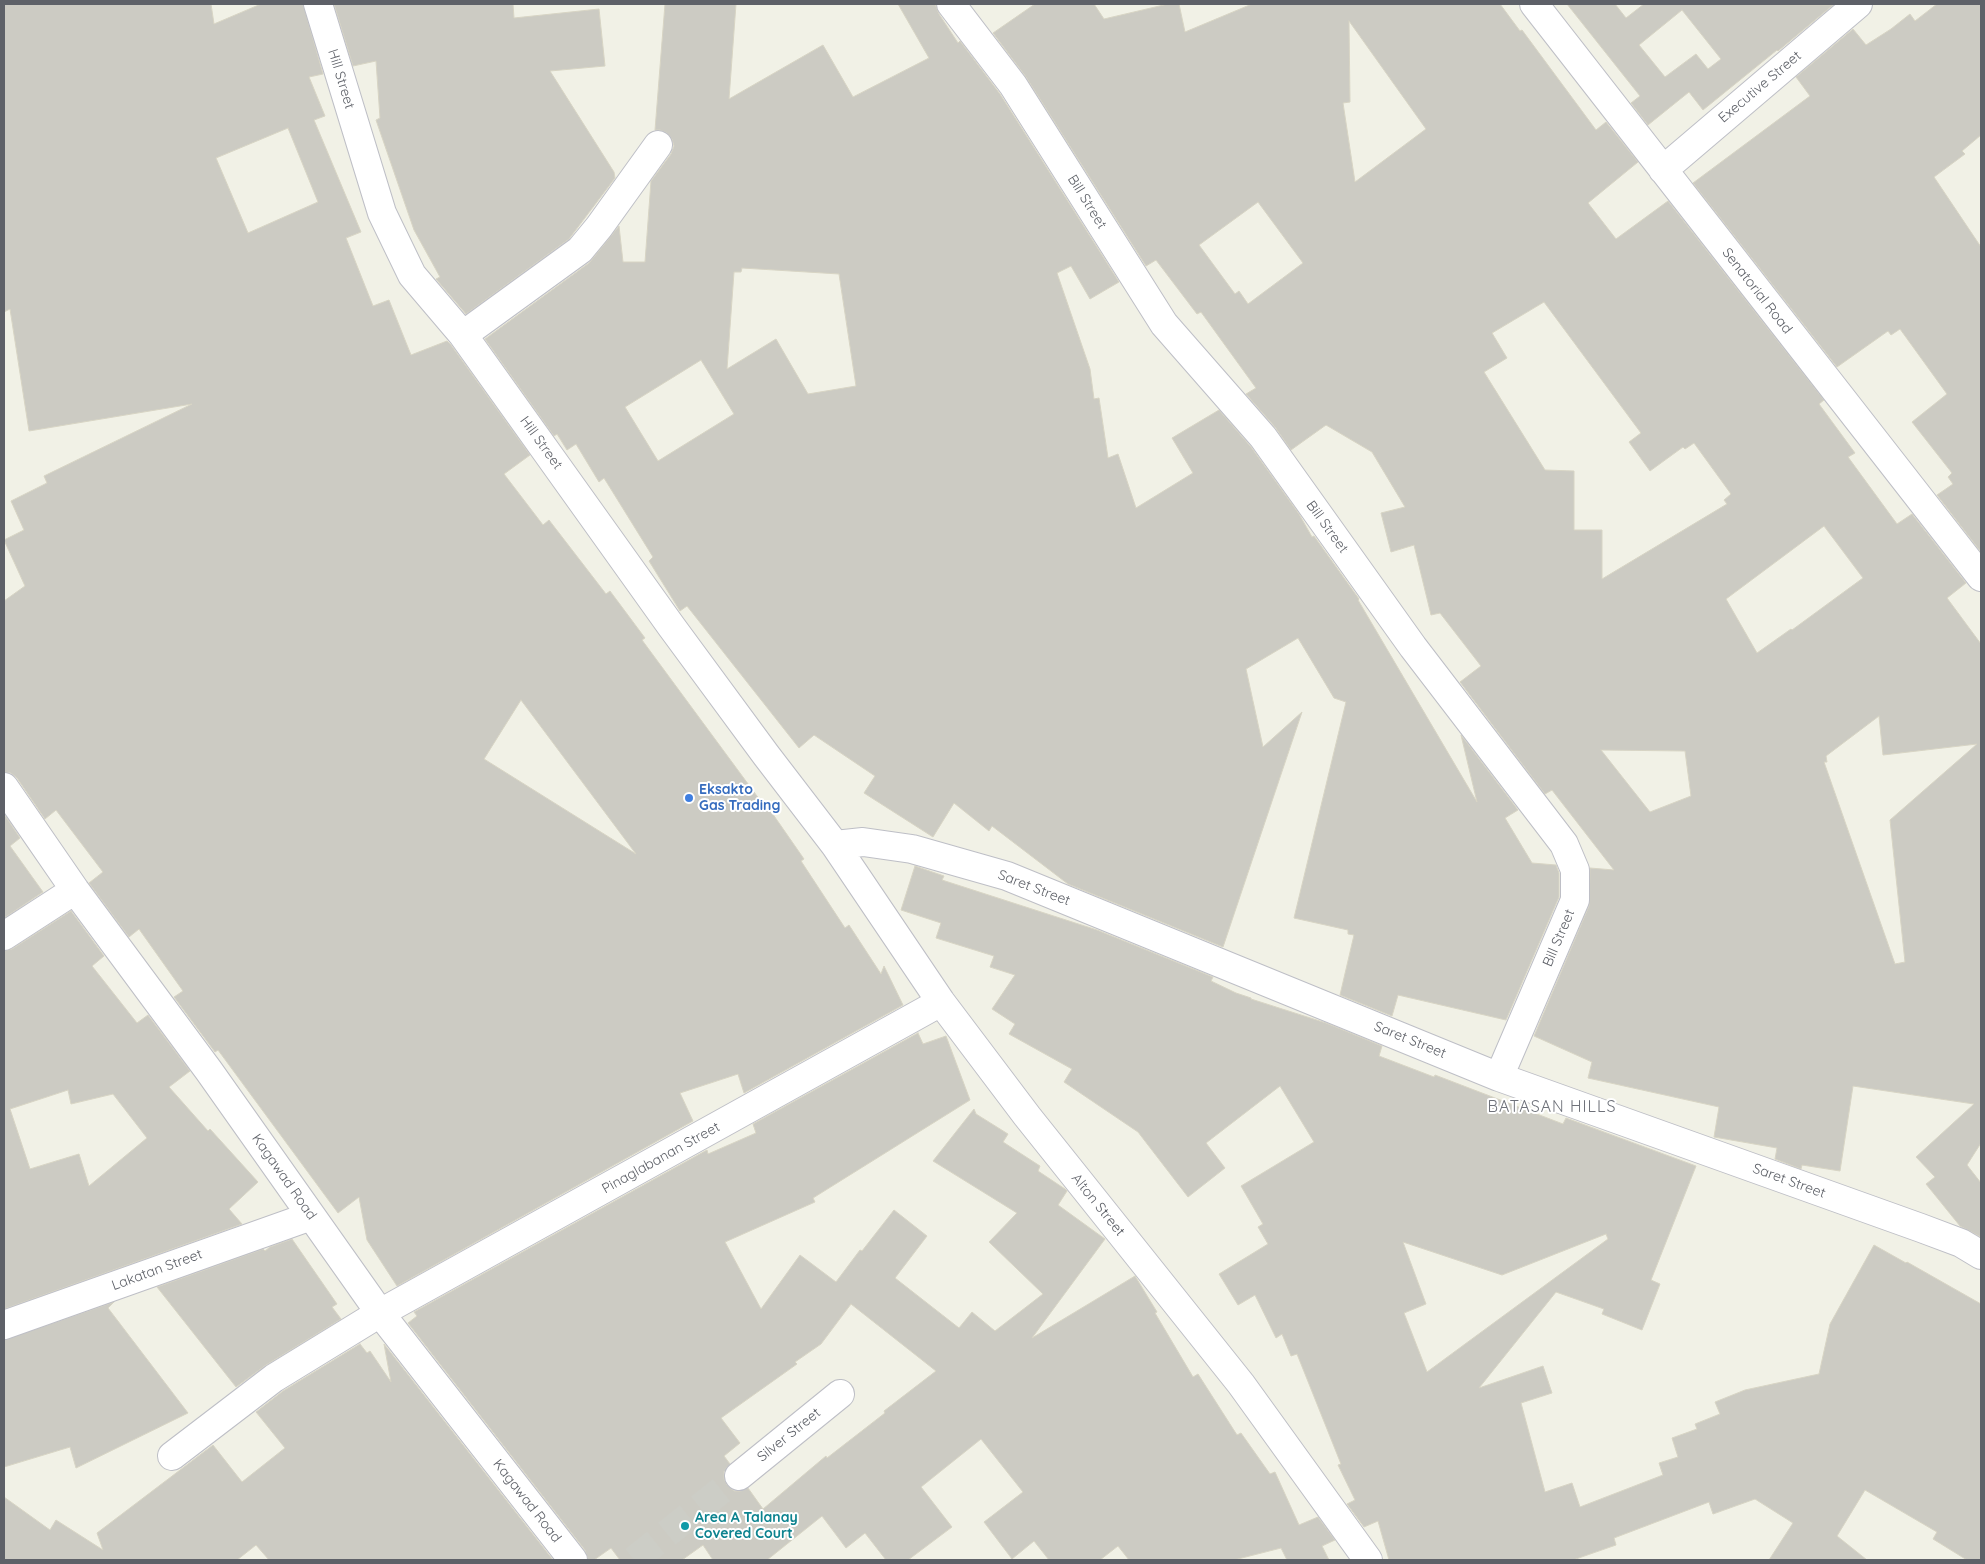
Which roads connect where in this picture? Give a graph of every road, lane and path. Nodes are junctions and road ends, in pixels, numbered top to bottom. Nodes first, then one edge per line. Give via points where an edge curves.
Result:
1 (318, 4) edge
2 (951, 4) edge
3 (1534, 4) edge
4 (1858, 4) edge
5 (658, 145) dead end
6 (1663, 170) junction
7 (463, 335) junction
8 (1981, 577) edge
9 (4, 787) edge
10 (835, 845) junction
11 (75, 890) junction
12 (4, 936) edge
13 (941, 1002) junction
14 (1499, 1076) junction
15 (311, 1216) junction
16 (1981, 1255) edge
17 (380, 1313) junction
18 (4, 1325) edge
19 (840, 1394) dead end
20 (172, 1456) dead end
21 (739, 1476) tunnel mouth
22 (573, 1560) edge
23 (1368, 1560) edge

1 - 7 street, Hill Street via 382,213 412,275
2 - 14 street, Bill Street via 1013,85 1164,324 1263,437 1414,647 1564,844 1575,870 1575,900
3 - 6 street, Senatorial Road
4 - 6 street, Executive Street
5 - 7 street via 580,250
6 - 8 street, Senatorial Road
7 - 10 street, Hill Street via 671,626
9 - 11 street, Kagawad Road
10 - 13 street, Alton Street
10 - 14 street, Saret Street via 863,842 912,849 1007,876
11 - 12 street
11 - 15 street, Kagawad Road
13 - 17 street, Pinaglabanan Street
13 - 23 street, Alton Street via 1027,1116 1241,1384
14 - 16 street, Saret Street via 1921,1228
15 - 17 street, Kagawad Road
15 - 18 street, Lakatan Street
17 - 20 street, Pinaglabanan Street via 274,1378
17 - 22 street, Kagawad Road
19 - 21 street, Silver Street

